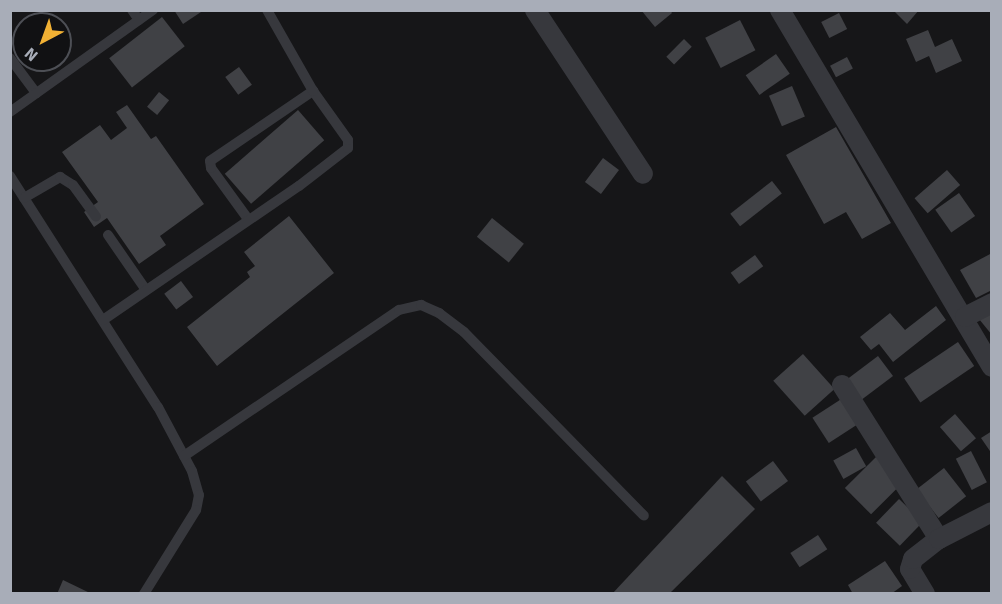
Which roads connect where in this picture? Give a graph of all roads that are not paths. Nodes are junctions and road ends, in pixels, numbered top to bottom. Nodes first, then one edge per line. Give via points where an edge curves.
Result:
1 (132, 10) edge
2 (153, 10) edge
3 (267, 10) edge
4 (535, 10) edge
5 (780, 10) edge
6 (139, 20) junction
7 (10, 58) edge
8 (314, 91) junction
9 (36, 93) junction
10 (10, 112) edge
11 (643, 174) dead end
12 (10, 176) edge
13 (24, 198) junction
14 (96, 218) dead end
15 (248, 219) junction
16 (108, 235) dead end
17 (146, 290) junction
18 (992, 303) edge
19 (965, 317) junction
20 (103, 320) junction
21 (992, 368) edge
22 (842, 385) dead end
23 (184, 456) junction
24 (992, 512) edge
25 (644, 516) dead end
26 (939, 539) junction
27 (144, 594) edge
28 (925, 594) edge

1 - 6 lane
2 - 6 lane
3 - 8 lane
4 - 11 street
5 - 19 street
6 - 9 lane
7 - 9 lane
8 - 15 lane via 348,140 348,148
8 - 15 lane via 210,161
9 - 10 lane
12 - 13 lane
13 - 14 lane via 60,177 73,185
13 - 20 lane
15 - 17 lane
16 - 17 lane
17 - 20 lane
18 - 19 street
19 - 21 street
20 - 23 lane
22 - 26 street
23 - 25 lane via 399,310 421,305 464,332
23 - 27 lane via 199,495 196,510
24 - 26 street
26 - 28 street via 913,559 910,569

